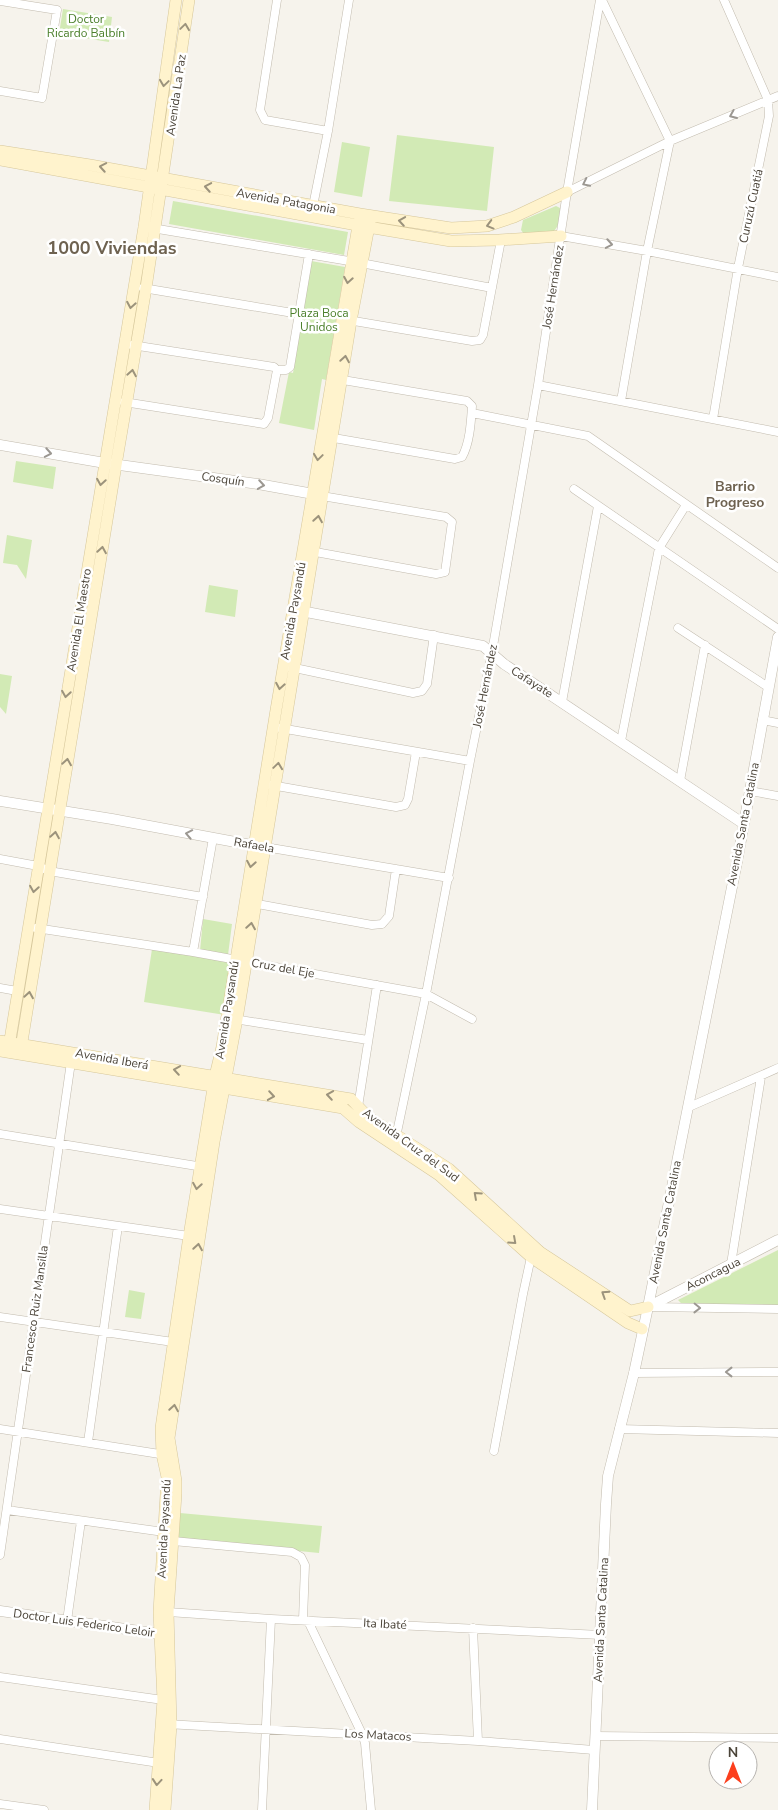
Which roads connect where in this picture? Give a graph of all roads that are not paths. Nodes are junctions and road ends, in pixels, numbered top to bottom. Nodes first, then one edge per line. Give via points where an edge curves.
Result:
1 (176, 0) edge
2 (188, 0) edge
3 (276, 0) edge
4 (349, 0) edge
5 (601, 0) edge
6 (724, 0) edge
7 (0, 1) edge
8 (0, 91) edge
9 (778, 96) edge
10 (768, 100) junction
11 (328, 131) junction
12 (670, 141) junction
13 (0, 150) edge
14 (0, 160) edge
15 (150, 182) junction
16 (163, 185) junction
17 (567, 192) junction
18 (313, 206) junction
19 (514, 217) junction
20 (364, 221) junction
21 (150, 227) junction
22 (561, 236) junction
23 (517, 239) junction
24 (502, 240) junction
25 (647, 250) junction
26 (309, 254) junction
27 (356, 262) junction
28 (738, 268) junction
29 (778, 277) edge
30 (134, 287) junction
31 (146, 288) junction
32 (492, 288) junction
33 (299, 314) junction
34 (346, 320) junction
35 (124, 344) junction
36 (136, 346) junction
37 (275, 368) junction
38 (336, 378) junction
39 (538, 385) junction
40 (114, 400) junction
41 (621, 401) junction
42 (127, 402) junction
43 (472, 409) junction
44 (714, 419) junction
45 (532, 425) junction
46 (778, 432) edge
47 (327, 437) junction
48 (0, 445) edge
49 (110, 464) junction
50 (574, 489) dead end
51 (317, 495) junction
52 (686, 505) junction
53 (598, 506) junction
54 (659, 548) junction
55 (308, 550) junction
56 (778, 568) edge
57 (298, 611) junction
58 (678, 628) dead end
59 (778, 629) edge
60 (434, 636) junction
61 (778, 638) edge
62 (705, 645) junction
63 (777, 649) edge
64 (492, 652) junction
65 (288, 667) junction
66 (768, 687) junction
67 (562, 702) junction
68 (762, 720) junction
69 (778, 723) edge
70 (278, 727) junction
71 (621, 741) junction
72 (416, 752) junction
73 (470, 762) junction
74 (680, 781) junction
75 (270, 785) junction
76 (750, 791) junction
77 (778, 796) edge
78 (0, 801) edge
79 (54, 810) junction
80 (744, 824) junction
81 (214, 838) junction
82 (260, 846) junction
83 (0, 859) edge
84 (38, 866) junction
85 (396, 869) junction
86 (49, 871) junction
87 (449, 878) junction
88 (203, 897) junction
89 (250, 903) junction
90 (28, 927) junction
91 (40, 929) junction
92 (193, 952) junction
93 (241, 961) junction
94 (377, 985) junction
95 (0, 988) edge
96 (17, 991) junction
97 (426, 994) junction
98 (231, 1018) junction
99 (472, 1019) dead end
100 (368, 1040) junction
101 (4, 1046) edge
102 (21, 1049) junction
103 (71, 1062) junction
104 (778, 1068) edge
105 (761, 1077) junction
106 (219, 1082) junction
107 (358, 1107) junction
108 (689, 1107) junction
109 (0, 1134) edge
110 (395, 1140) junction
111 (59, 1145) junction
112 (205, 1167) junction
113 (0, 1209) edge
114 (48, 1216) junction
115 (118, 1226) junction
116 (189, 1236) junction
117 (778, 1240) edge
118 (531, 1257) junction
119 (731, 1264) junction
120 (648, 1307) junction
121 (778, 1309) edge
122 (0, 1317) edge
123 (34, 1322) junction
124 (642, 1329) junction
125 (104, 1333) junction
126 (173, 1342) junction
127 (634, 1372) junction
128 (778, 1372) edge
129 (0, 1429) edge
130 (620, 1429) junction
131 (17, 1431) junction
132 (778, 1432) edge
133 (88, 1442) junction
134 (494, 1451) dead end
135 (167, 1455) junction
136 (6, 1510) junction
137 (81, 1521) junction
138 (164, 1532) junction
139 (173, 1541) junction
140 (0, 1555) edge
141 (0, 1611) edge
142 (168, 1612) junction
143 (271, 1619) junction
144 (305, 1620) junction
145 (67, 1621) junction
146 (473, 1628) junction
147 (164, 1635) junction
148 (601, 1635) junction
149 (0, 1677) edge
150 (163, 1700) junction
151 (167, 1724) junction
152 (267, 1729) junction
153 (362, 1734) junction
154 (595, 1736) junction
155 (778, 1738) edge
156 (0, 1740) edge
157 (478, 1741) junction
158 (594, 1750) junction
159 (159, 1763) junction
160 (0, 1804) edge
161 (44, 1810) edge
162 (155, 1810) edge
163 (165, 1810) edge
164 (262, 1810) edge
165 (371, 1810) edge
166 (592, 1810) edge

1 -> 15 main road, Avenida La Paz
16 -> 2 main road, Avenida La Paz
3 - 11 street via 260,110 265,120
4 - 11 street
5 - 12 street
5 - 17 street
6 - 10 street, Curuzú Cuatiá
7 - 8 street via 57,10 42,98
9 - 10 street
10 -> 12 street
10 - 28 street, Curuzú Cuatiá via 770,116
11 - 18 street
12 -> 17 street
12 - 25 street
15 -> 13 main road, Avenida Patagonia
14 - 15 main road, Avenida Patagonia
15 - 16 main road, Avenida Patagonia
15 - 21 main road, Avenida El Maestro
18 -> 16 main road, Avenida Patagonia
16 - 20 main road, Avenida Patagonia
16 - 21 main road, Avenida El Maestro
17 - 19 main road, Avenida Patagonia
17 - 22 street, José Hernández
18 - 20 main road, Avenida Patagonia
19 -> 20 main road, Avenida Patagonia via 487,226 451,228
19 - 23 main road
20 - 24 main road, Avenida Patagonia via 451,241
20 - 27 main road, Avenida Paysandú
21 - 26 street
21 - 30 main road, Avenida El Maestro
21 - 31 main road, Avenida El Maestro
22 - 23 main road, Avenida Patagonia
22 -> 25 street
22 - 39 street, José Hernández
23 - 24 main road, Avenida Patagonia
24 - 32 street
25 - 28 street
25 - 41 street
26 - 27 street
26 - 33 street
27 - 32 street
27 - 34 main road, Avenida Paysandú
28 - 29 street
28 - 44 street, Curuzú Cuatiá
30 - 31 street
30 -> 35 main road, Avenida El Maestro
31 - 33 street
31 - 36 main road, Avenida El Maestro
32 - 34 street via 480,340
33 - 37 street via 290,367 286,370
34 - 38 main road, Avenida Paysandú
35 - 36 street
35 - 40 main road, Avenida El Maestro
36 - 37 street
42 -> 36 main road, Avenida El Maestro
37 - 42 street via 268,418 264,424
38 - 43 street via 467,401
38 - 47 main road, Avenida Paysandú
39 - 41 street
39 - 45 street, José Hernández
40 - 42 street
40 - 49 main road, Avenida El Maestro
41 - 44 street
42 - 49 main road, Avenida El Maestro
43 - 45 street
43 - 47 street via 466,451 455,459
44 - 46 street
45 - 52 street via 588,436
45 - 64 street, José Hernández
47 - 51 main road, Avenida Paysandú
48 -> 49 street, Cosquín
49 -> 51 street, Cosquín
49 - 79 main road, Avenida El Maestro
50 - 53 street
51 - 55 main road, Avenida Paysandú
51 - 55 street, Cosquín via 446,517 452,522 445,572 436,574
52 - 54 street
52 - 56 street
53 - 54 street
53 - 67 street
54 - 59 street
54 - 71 street
55 - 57 main road, Avenida Paysandú
57 - 60 street, Cafayate
57 - 65 main road, Avenida Paysandú
58 - 62 street
60 - 64 street, Cafayate via 484,646
60 - 65 street via 427,684 422,691 413,693
61 - 63 street, Avenida Santa Catalina
62 - 66 street
62 - 74 street
63 - 66 street, Avenida Santa Catalina
64 - 67 street, Cafayate via 504,664
64 - 73 street, José Hernández
65 - 70 main road, Avenida Paysandú
66 - 68 street, Avenida Santa Catalina
67 - 71 street, Cafayate
68 - 69 street
68 - 76 street, Avenida Santa Catalina
70 - 72 street
70 - 75 main road, Avenida Paysandú
71 - 74 street, Cafayate
72 - 73 street
72 - 75 street via 405,805 396,807
73 - 87 street, José Hernández
74 - 80 street, Cafayate
75 - 82 main road, Avenida Paysandú
76 - 77 street
76 - 80 street, Avenida Santa Catalina
78 - 79 street, Rafaela
81 -> 79 street, Rafaela
79 - 84 main road, Avenida El Maestro
86 -> 79 main road, Avenida El Maestro
80 - 108 street, Avenida Santa Catalina
81 - 82 street, Rafaela
81 - 88 street
82 - 85 street, Rafaela
82 - 89 main road, Avenida Paysandú
83 - 84 street
84 - 86 street
84 -> 90 main road, Avenida El Maestro
85 - 87 street, Rafaela
85 - 89 street via 389,916 382,924 372,925
86 - 88 street
86 - 91 main road, Avenida El Maestro
87 - 97 street, José Hernández
88 - 92 street
89 - 93 main road, Avenida Paysandú
90 - 91 street, Cruz del Eje
90 - 96 main road, Avenida El Maestro
91 - 92 street, Cruz del Eje
102 -> 91 main road, Avenida El Maestro
92 - 93 street, Cruz del Eje
93 - 94 street, Cruz del Eje
93 - 98 main road, Avenida Paysandú
94 - 97 street, Cruz del Eje
94 - 100 street
95 - 96 street
96 - 101 main road, Avenida El Maestro
97 - 99 street, Cruz del Eje
97 - 110 street, José Hernández
98 - 100 street
98 - 106 main road, Avenida Paysandú
100 - 107 street
101 - 102 main road, Avenida Iberá
102 - 103 main road, Avenida Iberá
106 -> 102 main road, Avenida Iberá
103 - 106 main road, Avenida Iberá
103 - 111 street, Francesco Ruiz Mansilla
104 - 105 street
105 - 108 street
105 - 119 street
107 -> 106 main road, Avenida Cruz del Sud via 351,1099
106 -> 110 main road, Avenida Cruz del Sud via 343,1108 359,1122
106 - 112 main road, Avenida Paysandú
107 - 110 main road, Avenida Cruz del Sud
108 - 120 street, Avenida Santa Catalina
109 - 111 street
110 -> 118 main road, Avenida Cruz del Sud
120 -> 110 main road, Avenida Cruz del Sud via 630,1311 540,1252 449,1169
111 - 112 street
111 - 114 street, Francesco Ruiz Mansilla
112 -> 116 main road, Avenida Paysandú
135 -> 112 main road, Avenida Paysandú
113 - 114 street
114 - 115 street
114 - 123 street, Francesco Ruiz Mansilla
115 - 116 street
115 - 125 street
116 - 126 main road, Avenida Paysandú
117 - 119 street, Aconcagua
118 - 124 main road, Avenida Cruz del Sud via 628,1323
118 - 134 street
119 - 120 street, Aconcagua
120 -> 121 street
120 - 124 street, Avenida Santa Catalina
122 - 123 street
123 - 125 street
123 - 131 street, Francesco Ruiz Mansilla
124 - 127 street, Avenida Santa Catalina
125 - 126 street
125 - 133 street
126 - 135 main road, Avenida Paysandú via 161,1428
128 -> 127 street
127 - 130 street, Avenida Santa Catalina
129 - 131 street
130 - 132 street
130 - 148 street, Avenida Santa Catalina via 608,1476
131 - 133 street
131 - 136 street, Francesco Ruiz Mansilla
133 - 135 street
135 - 138 main road, Avenida Paysandú
135 - 139 main road, Avenida Paysandú via 176,1482
136 - 137 street
136 - 140 street, Francesco Ruiz Mansilla
137 - 138 street
137 - 145 street
138 - 139 street
138 - 147 main road, Avenida Paysandú
139 - 142 main road, Avenida Paysandú
139 - 144 street via 292,1552 301,1557 305,1564
141 - 145 street, Doctor Luis Federico Leloir
142 - 143 street, Ita Ibaté
142 - 147 main road, Avenida Paysandú
143 - 144 street, Ita Ibaté
143 - 152 street
144 - 146 street, Ita Ibaté
144 - 153 street
145 - 147 street, Doctor Luis Federico Leloir
146 - 148 street, Ita Ibaté
146 - 157 street
147 - 150 main road, Avenida Paysandú
147 - 151 main road, Avenida Paysandú via 171,1686
148 - 154 street, Avenida Santa Catalina
149 - 150 street
150 - 151 main road, Avenida Paysandú
151 - 152 street, Los Matacos
151 - 159 main road, Avenida Paysandú
151 - 163 main road, Avenida Paysandú
152 - 153 street, Los Matacos
152 - 164 street
153 - 157 street, Los Matacos
153 - 165 street
154 - 155 street
154 - 158 street, Avenida Santa Catalina
156 - 159 street
157 - 158 street, Los Matacos
158 - 166 street, Avenida Santa Catalina
159 -> 162 main road, Avenida Paysandú
160 - 161 street

